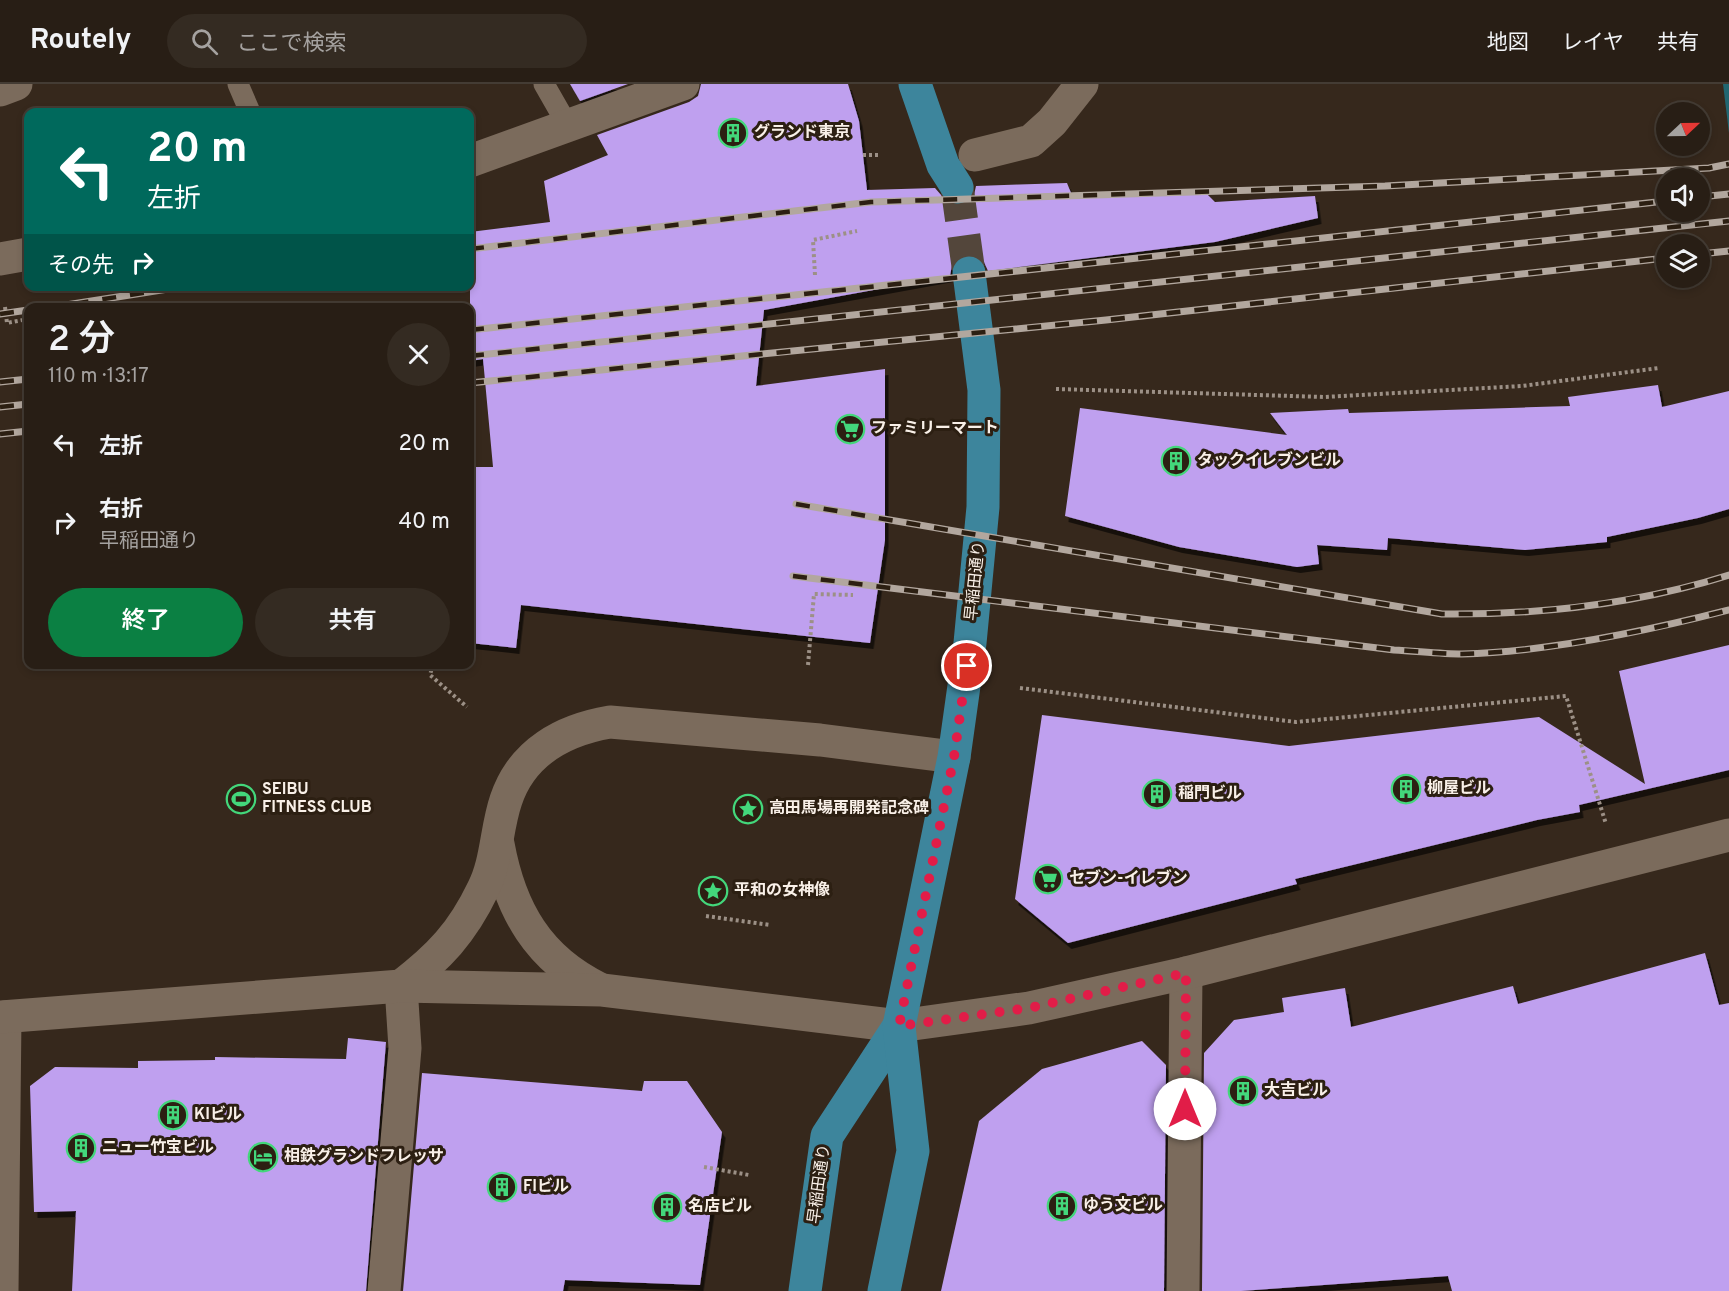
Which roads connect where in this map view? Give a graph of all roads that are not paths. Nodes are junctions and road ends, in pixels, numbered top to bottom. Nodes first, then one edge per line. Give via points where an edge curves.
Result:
1 (15, 84) edge
2 (238, 84) edge
3 (544, 84) edge
4 (683, 84) edge
5 (915, 84) edge
6 (1082, 84) edge
7 (0, 90) edge
8 (248, 108) edge
9 (568, 126) junction
10 (975, 155) dead end
11 (474, 160) edge
12 (957, 187) tunnel mouth
13 (24, 255) edge
14 (0, 259) edge
15 (969, 273) tunnel mouth
16 (954, 757) junction
17 (1729, 835) edge
18 (497, 843) junction
19 (1186, 973) junction
20 (400, 986) junction
21 (602, 990) junction
22 (2, 1017) edge
23 (899, 1026) junction
24 (2, 1291) edge
25 (384, 1291) edge
26 (805, 1291) edge
27 (884, 1291) edge
28 (1184, 1291) edge

1 - 7 street
2 - 8 lane
3 - 9 lane
4 - 9 street
5 - 12 main road via 943,165
6 - 10 street via 1031,141
9 - 11 street
13 - 14 street
15 - 16 main road, 早稲田通り via 984,390 983,507
16 - 18 street via 820,740 610,722 585,726 561,735 526,763 506,801
16 - 23 main road, 早稲田通り
17 - 19 street
18 - 20 street via 484,887 463,926 435,961
18 - 21 street via 504,876 529,929 561,966
19 - 23 street via 1029,1008
19 - 28 street
20 - 21 street
20 - 22 street
20 - 25 street via 405,1048
21 - 23 street
22 - 24 street
23 - 26 main road, 早稲田通り via 827,1136
23 - 27 main road, 早稲田通り via 913,1151

